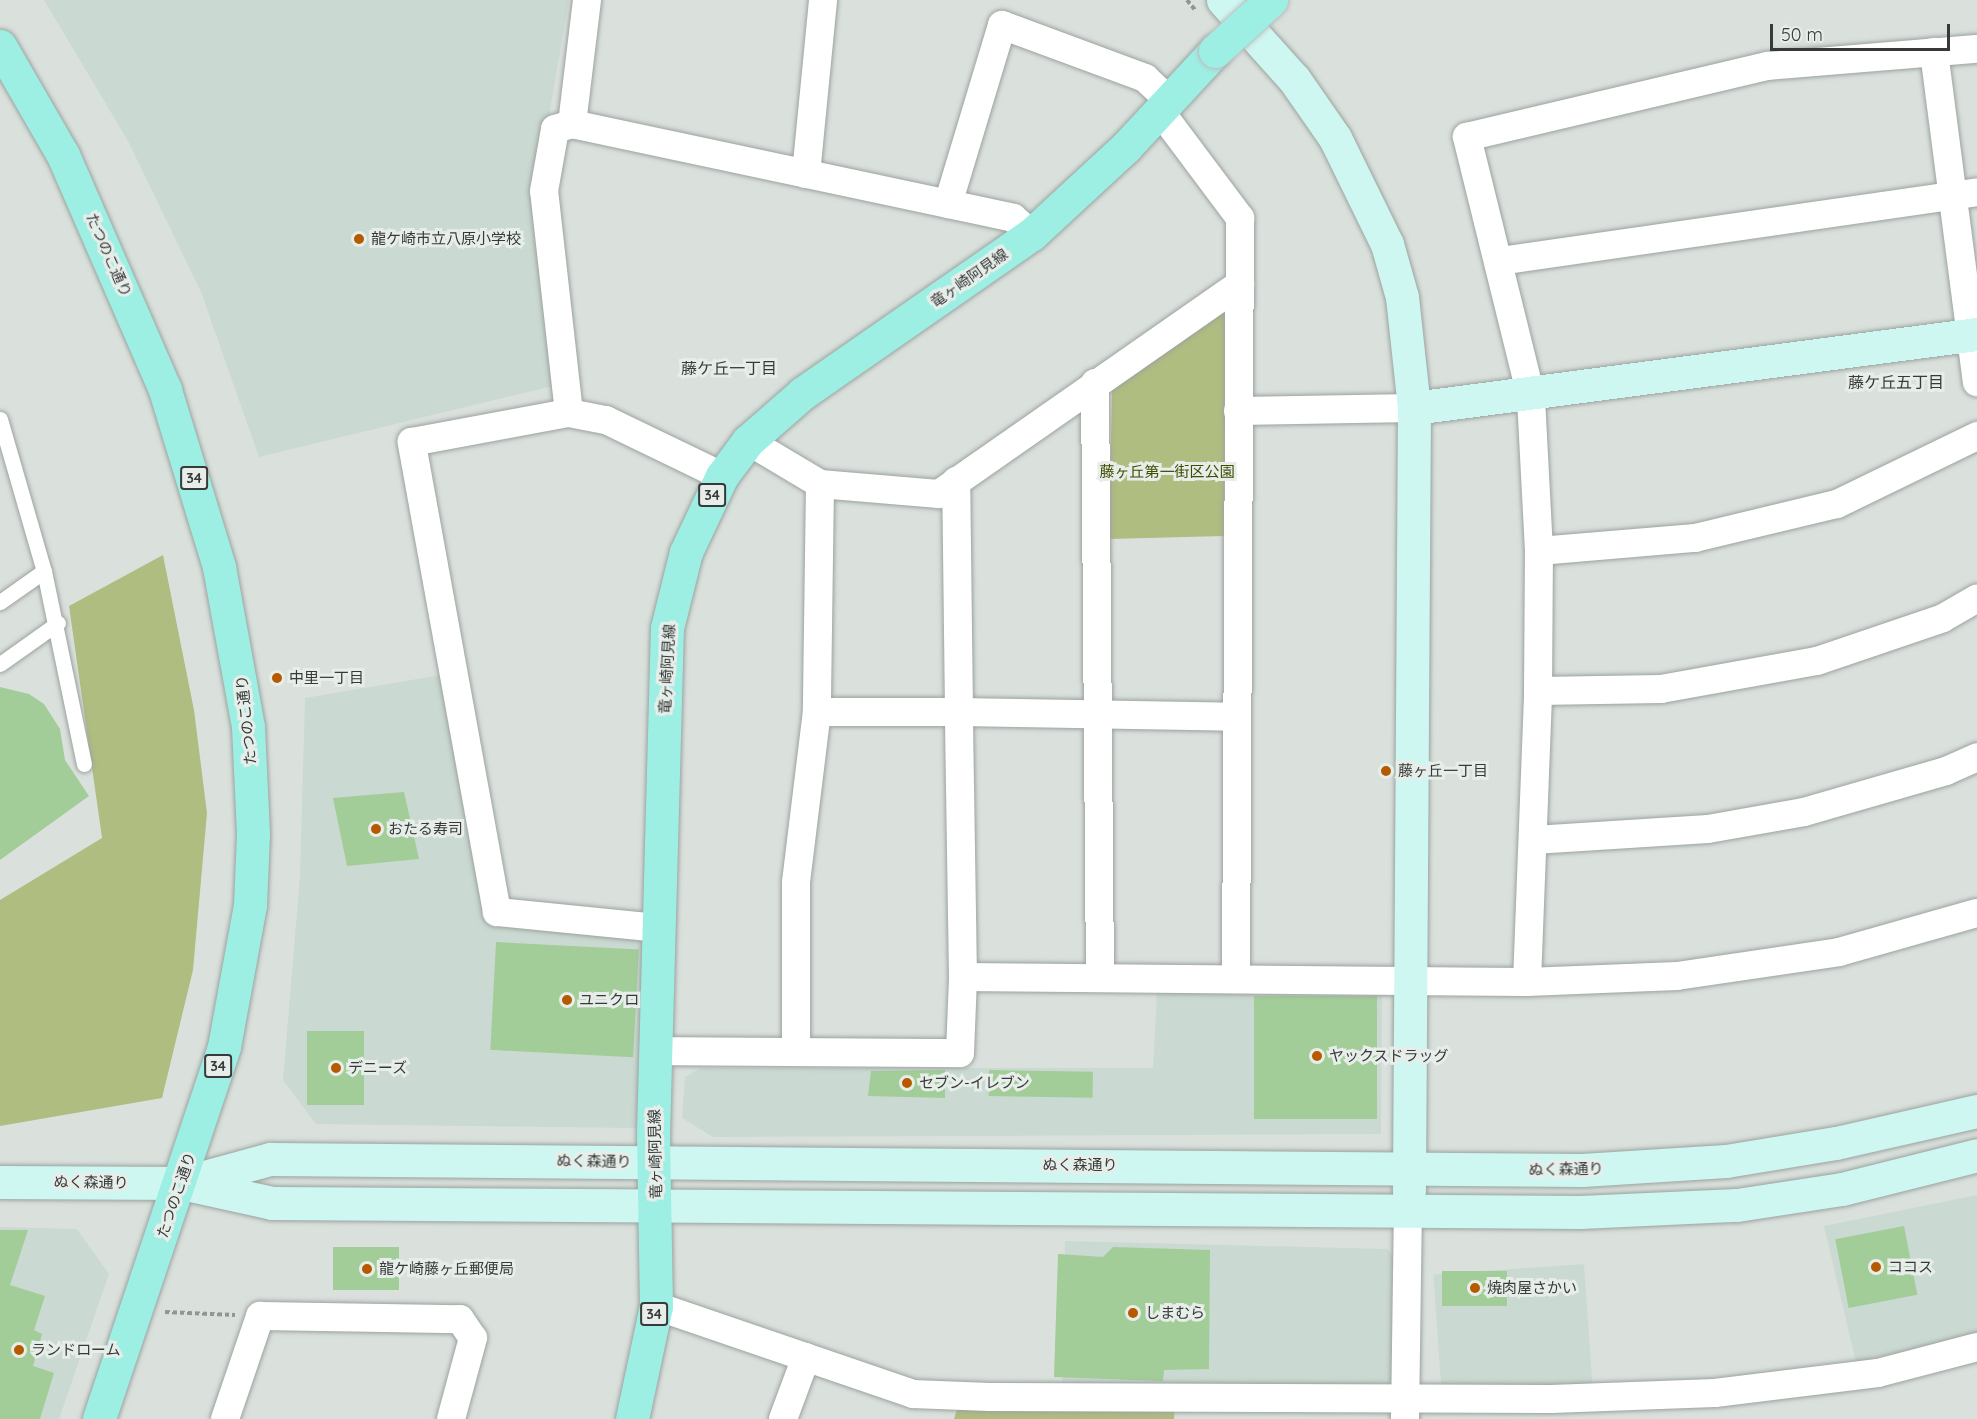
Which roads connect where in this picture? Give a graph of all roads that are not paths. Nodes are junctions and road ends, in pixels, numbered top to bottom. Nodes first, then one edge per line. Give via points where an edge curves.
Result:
1 (587, 0) edge
2 (823, 0) edge
3 (1223, 0) edge
4 (1271, 0) edge
5 (0, 46) edge
6 (1977, 49) edge
7 (1934, 52) junction
8 (1165, 106) junction
9 (572, 124) junction
10 (806, 174) junction
11 (1965, 193) edge
12 (948, 204) junction
13 (1032, 234) junction
14 (1500, 261) junction
15 (1239, 284) junction
16 (1974, 335) edge
17 (1977, 382) edge
18 (1095, 383) junction
19 (1531, 396) junction
20 (1414, 408) junction
21 (1238, 411) junction
22 (569, 413) junction
23 (0, 419) edge
24 (1977, 436) edge
25 (748, 441) junction
26 (722, 476) junction
27 (956, 481) junction
28 (820, 484) junction
29 (1539, 551) junction
30 (44, 571) junction
31 (1977, 598) edge
32 (0, 602) edge
33 (58, 623) junction
34 (0, 664) edge
35 (1538, 691) junction
36 (817, 712) junction
37 (959, 712) junction
38 (1096, 712) junction
39 (1236, 717) junction
40 (1977, 757) edge
41 (84, 764) dead end
42 (1534, 840) junction
43 (1977, 913) edge
44 (658, 927) junction
45 (963, 977) junction
46 (1100, 978) junction
47 (1236, 978) junction
48 (1410, 980) junction
49 (1527, 982) junction
50 (656, 1051) junction
51 (796, 1051) junction
52 (1977, 1111) edge
53 (1977, 1155) edge
54 (653, 1162) junction
55 (1409, 1171) junction
56 (0, 1182) edge
57 (181, 1183) junction
58 (656, 1207) junction
59 (1408, 1214) junction
60 (656, 1306) junction
61 (1977, 1347) edge
62 (806, 1357) junction
63 (958, 1408) edge
64 (1405, 1408) edge
65 (1260, 1409) edge
66 (1551, 1409) edge
67 (99, 1419) edge
68 (225, 1419) edge
69 (452, 1419) edge
70 (632, 1419) edge
71 (783, 1419) edge

1 - 9 street
2 - 10 street
3 - 20 main road via 1311,103 1366,195 1387,244 1402,297
4 - 8 main road, 竜ヶ崎阿見線 / 34, bridge via 1215,51
5 - 57 main road, たつのこ通り / 34 via 63,155 165,390 205,516 239,656 252,788 250,905 224,1047
6 - 7 street
7 - 11 street
7 - 14 street via 1768,66 1467,137
8 - 12 street via 1145,78 1002,25
8 - 13 main road, 竜ヶ崎阿見線 / 34
8 - 15 street via 1240,218
9 - 10 street
9 - 22 street via 555,129 544,191
10 - 12 street
11 - 14 street
11 - 16 street
12 - 13 street via 1013,218
13 - 25 main road, 竜ヶ崎阿見線 / 34 via 803,393
14 - 19 street
15 - 18 street
15 - 21 street
16 - 17 street
16 - 19 main road
18 - 27 street
18 - 38 street
19 - 20 main road
19 - 29 street
20 - 21 street
20 - 48 main road
21 - 39 street
22 - 26 street via 606,420
22 - 44 street via 412,442 497,912
23 - 30 lane
24 - 29 street via 1837,504 1695,538
25 - 26 main road, 竜ヶ崎阿見線 / 34
25 - 28 street
26 - 44 main road, 竜ヶ崎阿見線 / 34 via 686,552 667,628
27 - 28 street via 939,494
27 - 37 street
28 - 36 street
29 - 35 street
30 - 32 lane
30 - 33 lane
31 - 35 street via 1943,618 1817,661 1661,689
33 - 34 lane
33 - 41 lane
35 - 42 street
36 - 37 street
36 - 51 street via 796,882
37 - 38 street
37 - 45 street
38 - 39 street
38 - 46 street
39 - 47 street
40 - 42 street via 1946,771 1803,812 1708,828
42 - 49 street
43 - 49 street via 1827,954 1677,976
44 - 50 main road, 竜ヶ崎阿見線 / 34
45 - 46 street
45 - 51 street via 960,1053
46 - 47 street
47 - 48 street
48 - 49 street
48 - 55 main road
50 - 51 street
50 - 54 main road, 竜ヶ崎阿見線 / 34
52 - 55 main road, ぬく森通り via 1836,1143 1726,1161 1582,1170
53 - 59 main road, ぬく森通り via 1842,1189 1737,1205
54 - 55 main road, ぬく森通り
54 - 57 main road, ぬく森通り via 270,1159
54 - 58 main road, 竜ヶ崎阿見線 / 34
55 - 59 main road
56 - 57 main road, ぬく森通り
57 - 58 main road, ぬく森通り via 272,1203
57 - 67 main road, たつのこ通り / 34
58 - 59 main road, ぬく森通り
58 - 60 main road, 竜ヶ崎阿見線 / 34
59 - 64 street
60 - 62 street
60 - 70 main road, 竜ヶ崎阿見線 / 34
61 - 66 street via 1878,1373
62 - 63 street
62 - 71 street
63 - 65 street
64 - 65 street
64 - 66 street
68 - 69 street via 260,1316 460,1319 473,1338

